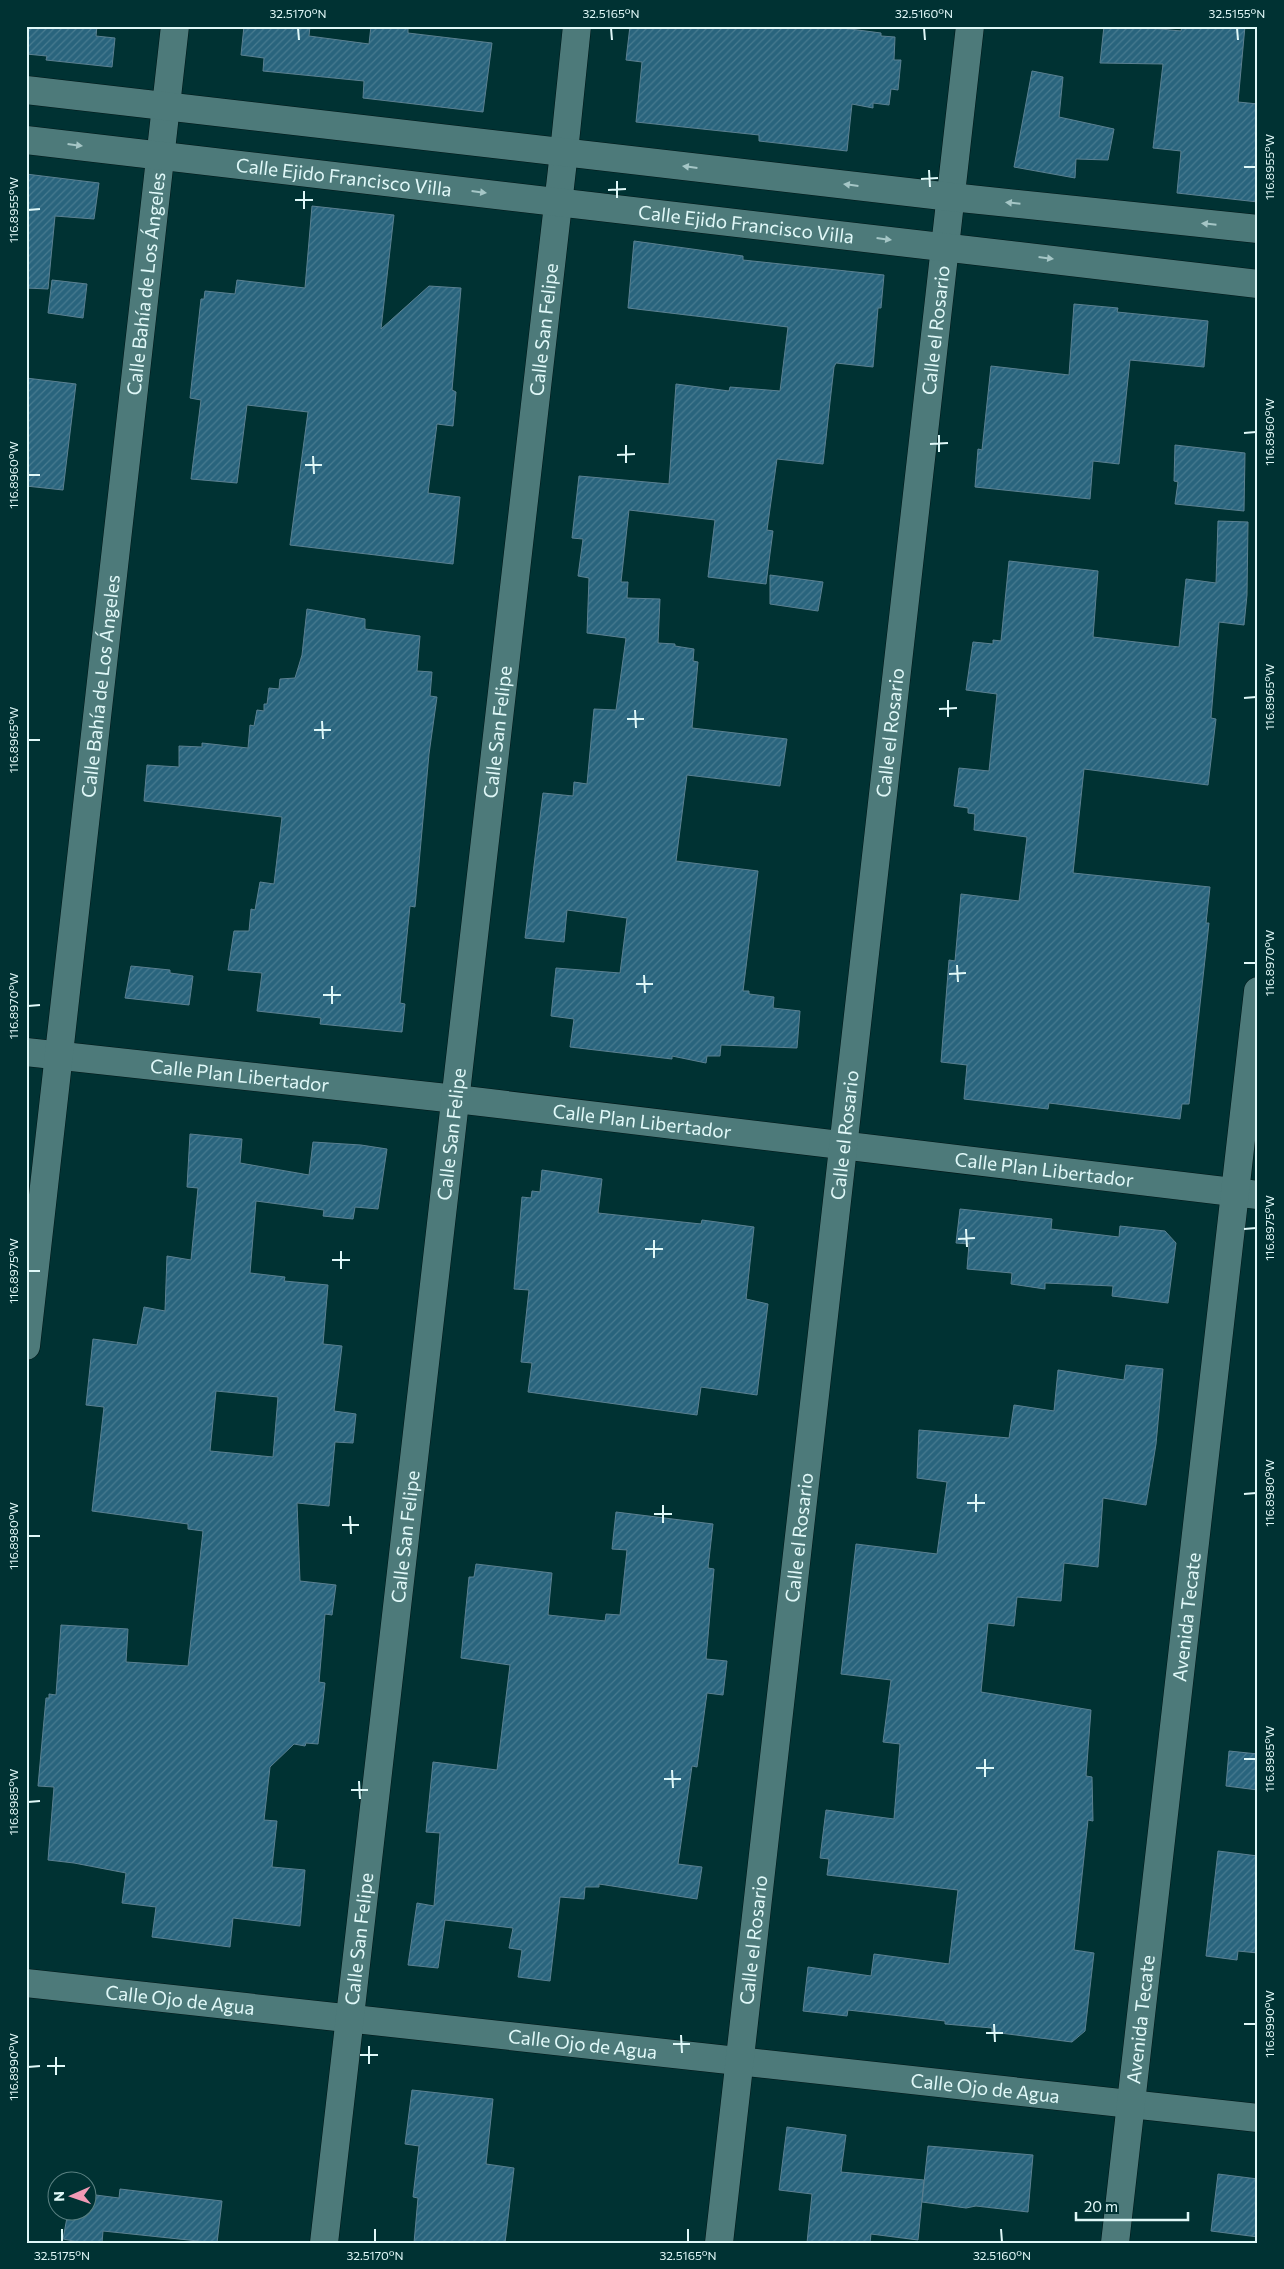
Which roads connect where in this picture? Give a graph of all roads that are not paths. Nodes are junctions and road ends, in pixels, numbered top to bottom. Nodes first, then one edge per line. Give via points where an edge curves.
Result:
1 (175, 26) edge
2 (577, 26) edge
3 (970, 26) edge
4 (26, 90) edge
5 (166, 106) junction
6 (26, 140) edge
7 (564, 152) junction
8 (160, 155) junction
9 (952, 197) junction
10 (558, 201) junction
11 (1258, 229) edge
12 (946, 246) junction
13 (1258, 284) edge
14 (1258, 991) edge
15 (26, 1052) edge
16 (59, 1056) junction
17 (456, 1099) junction
18 (842, 1146) junction
19 (1246, 1194) edge
20 (26, 1346) edge
21 (26, 1983) edge
22 (350, 2019) junction
23 (740, 2062) junction
24 (1131, 2104) junction
25 (1258, 2118) edge
26 (324, 2243) edge
27 (719, 2243) edge
28 (1115, 2243) edge

1 - 5 street, Calle Bahía de Los Ángeles
2 - 7 street, Calle San Felipe
3 - 9 street, Calle el Rosario
4 - 5 street
5 - 7 street
5 - 8 street, Calle Bahía de Los Ángeles
6 -> 8 street, Calle Ejido Francisco Villa
9 -> 7 street
7 - 10 street, Calle San Felipe
8 -> 10 street, Calle Ejido Francisco Villa
8 - 16 street, Calle Bahía de Los Ángeles
11 -> 9 street
9 - 12 street, Calle el Rosario
10 -> 12 street, Calle Ejido Francisco Villa
10 - 17 street, Calle San Felipe
12 -> 13 street, Calle Ejido Francisco Villa
12 - 18 street, Calle el Rosario
14 - 19 street, Avenida Tecate
15 - 16 street, Calle Plan Libertador
16 - 17 street, Calle Plan Libertador
16 - 20 street, Calle Bahía de Los Ángeles
17 - 18 street, Calle Plan Libertador
17 - 22 street, Calle San Felipe
18 - 19 street, Calle Plan Libertador
18 - 23 street, Calle el Rosario
19 - 24 street, Avenida Tecate
21 - 22 street, Calle Ojo de Agua
22 - 23 street, Calle Ojo de Agua
22 - 26 street, Calle San Felipe
23 - 24 street, Calle Ojo de Agua
23 - 27 street, Calle el Rosario
24 - 25 street, Calle Ojo de Agua
24 - 28 street, Avenida Tecate

